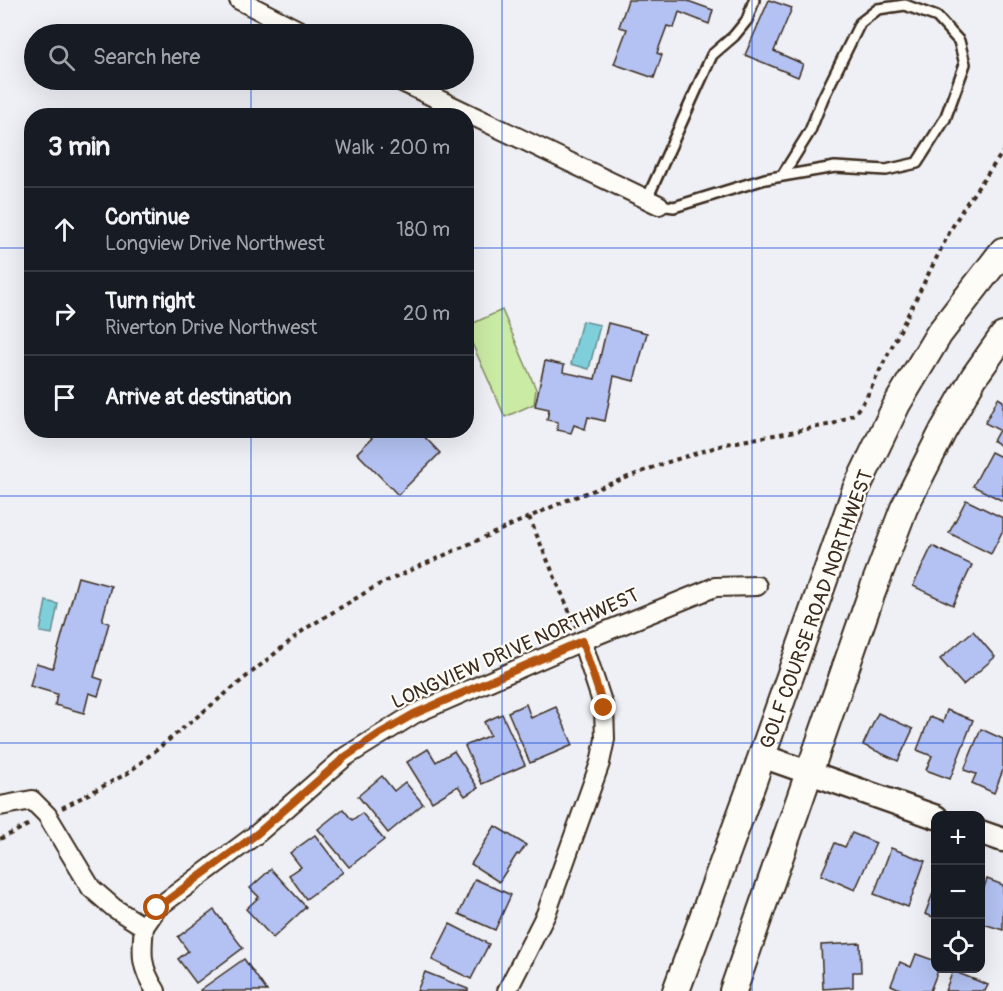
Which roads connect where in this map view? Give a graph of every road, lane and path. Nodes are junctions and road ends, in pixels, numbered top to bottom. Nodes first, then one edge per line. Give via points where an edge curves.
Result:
1 (239, 0) edge
2 (754, 0) edge
3 (286, 24) edge
4 (419, 90) edge
5 (457, 108) edge
6 (474, 116) edge
7 (1003, 152) edge
8 (782, 176) junction
9 (653, 202) junction
10 (1003, 251) edge
11 (1003, 336) edge
12 (529, 517) junction
13 (757, 586) dead end
14 (582, 641) junction
15 (762, 756) junction
16 (809, 773) junction
17 (0, 806) edge
18 (47, 815) junction
19 (931, 815) edge
20 (985, 833) edge
21 (0, 839) edge
22 (1003, 840) edge
23 (144, 927) junction
24 (156, 991) edge
25 (507, 991) edge
26 (676, 991) edge
27 (733, 991) edge

1 - 3 street
2 - 9 lane via 747,20 711,55
4 - 5 street
6 - 9 street
7 - 12 path via 950,231 865,400 854,414 833,424 726,444 675,460
8 - 8 lane via 836,167 886,170 917,163 945,119 965,64 958,40 937,17 906,5 879,9 860,23 810,130
8 - 9 lane via 674,207
10 - 15 main road, GOLF COURSE ROAD NORTHWEST via 939,334 897,404 866,468 827,567
11 - 16 main road via 942,431 904,508
12 - 14 path
12 - 18 path via 378,585 304,629 128,773
13 - 14 street, LONGVIEW DRIVE NORTHWEST via 715,587
14 - 23 street, LONGVIEW DRIVE NORTHWEST via 414,714 379,734 345,757 250,839 157,908
14 - 25 street via 604,708 605,739 600,763 546,914
15 - 16 street
15 - 26 main road, GOLF COURSE ROAD NORTHWEST
16 - 19 street
16 - 27 main road
17 - 18 street via 32,800
18 - 21 path
18 - 23 street via 91,888
20 - 22 street
23 - 24 street via 141,957

